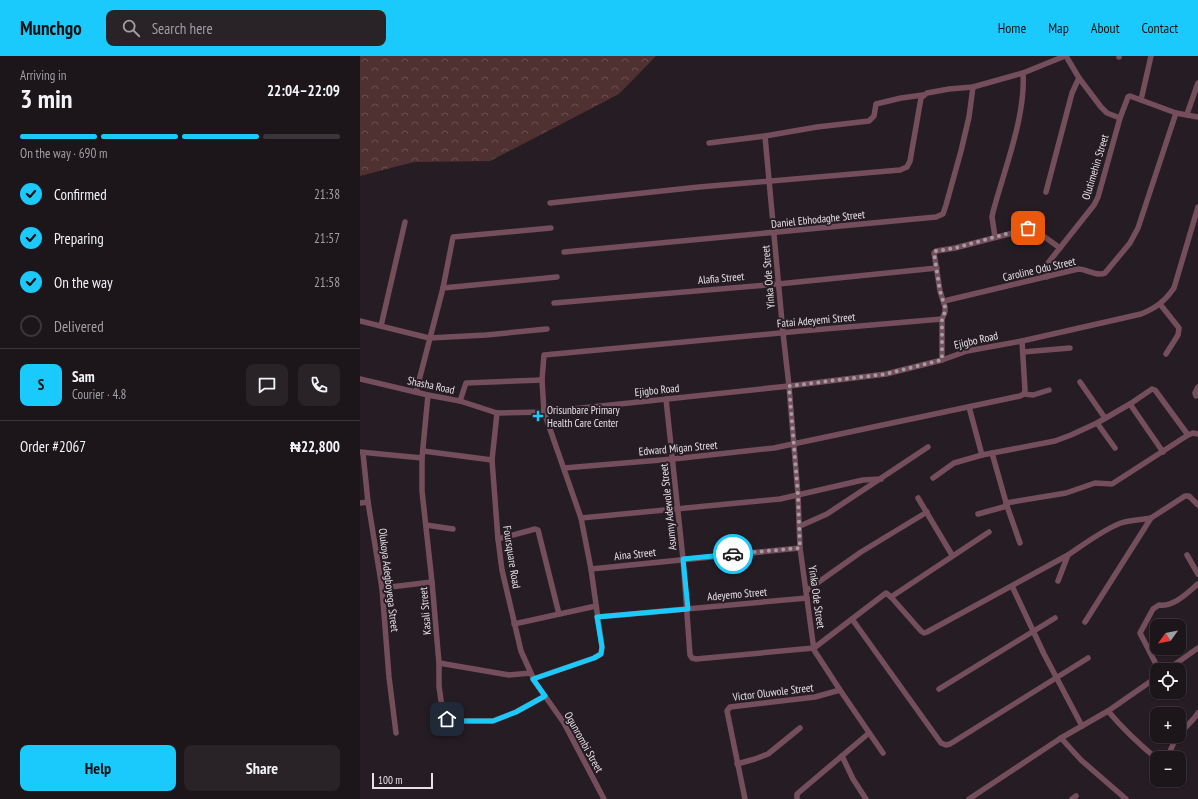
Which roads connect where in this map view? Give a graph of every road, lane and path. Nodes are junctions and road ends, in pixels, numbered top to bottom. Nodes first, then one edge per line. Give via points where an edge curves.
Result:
1 (1065, 56) edge
2 (1151, 56) edge
3 (1023, 73) junction
4 (1079, 78) junction
5 (1198, 82) edge
6 (973, 88) junction
7 (923, 95) junction
8 (1141, 100) junction
9 (1176, 113) junction
10 (1187, 114) junction
11 (1198, 117) edge
12 (1120, 118) junction
13 (765, 136) junction
14 (709, 143) dead end
15 (768, 182) junction
16 (1046, 192) dead end
17 (550, 203) dead end
18 (1198, 207) edge
19 (405, 222) dead end
20 (551, 228) dead end
21 (774, 233) junction
22 (995, 237) junction
23 (1060, 248) junction
24 (564, 252) dead end
25 (937, 268) junction
26 (557, 277) dead end
27 (1047, 277) junction
28 (778, 284) junction
29 (443, 288) junction
30 (944, 302) junction
31 (554, 303) dead end
32 (1160, 304) junction
33 (942, 319) junction
34 (360, 321) edge
35 (381, 326) junction
36 (547, 329) dead end
37 (783, 333) junction
38 (429, 338) junction
39 (1022, 341) junction
40 (1070, 348) dead end
41 (1023, 352) junction
42 (1166, 354) dead end
43 (942, 360) junction
44 (360, 379) edge
45 (542, 380) junction
46 (1080, 382) dead end
47 (789, 386) junction
48 (1198, 387) edge
49 (1049, 390) dead end
50 (416, 392) junction
51 (1024, 394) junction
52 (428, 395) junction
53 (1196, 396) dead end
54 (666, 399) junction
55 (460, 401) junction
56 (1130, 404) junction
57 (969, 407) junction
58 (544, 412) junction
59 (497, 414) junction
60 (1105, 418) junction
61 (1097, 423) junction
62 (1198, 434) edge
63 (1188, 435) junction
64 (793, 445) junction
65 (928, 447) dead end
66 (1116, 448) dead end
67 (1163, 452) junction
68 (361, 453) edge
69 (992, 453) junction
70 (422, 454) junction
71 (982, 455) junction
72 (673, 459) junction
73 (492, 460) junction
74 (564, 468) junction
75 (933, 478) dead end
76 (881, 479) junction
77 (798, 495) junction
78 (918, 498) dead end
79 (368, 502) junction
80 (360, 503) edge
81 (1007, 505) junction
82 (1198, 505) edge
83 (678, 509) junction
84 (927, 512) junction
85 (978, 514) dead end
86 (581, 518) junction
87 (1151, 518) junction
88 (426, 525) junction
89 (800, 526) junction
90 (453, 529) dead end
91 (989, 532) dead end
92 (498, 539) junction
93 (1020, 543) dead end
94 (800, 548) junction
95 (1068, 555) junction
96 (1187, 555) dead end
97 (952, 556) junction
98 (683, 559) junction
99 (591, 569) junction
100 (1198, 574) edge
101 (1058, 581) dead end
102 (432, 582) junction
103 (1198, 584) edge
104 (1012, 586) junction
105 (382, 588) junction
106 (806, 591) junction
107 (891, 597) junction
108 (807, 598) junction
109 (596, 606) junction
110 (688, 609) junction
111 (559, 614) junction
112 (597, 617) junction
113 (1055, 618) dead end
114 (852, 619) junction
115 (1085, 622) dead end
116 (514, 624) junction
117 (1033, 631) junction
118 (814, 648) junction
119 (1198, 648) edge
120 (1088, 658) dead end
121 (439, 663) junction
122 (1155, 663) edge
123 (1177, 663) edge
124 (531, 673) junction
125 (1056, 678) junction
126 (533, 679) junction
127 (1150, 682) edge
128 (939, 689) dead end
129 (840, 690) junction
130 (545, 696) junction
131 (1108, 710) junction
132 (1198, 713) edge
133 (1082, 726) junction
134 (1186, 726) edge
135 (800, 728) dead end
136 (396, 733) dead end
137 (869, 733) junction
138 (1061, 738) junction
139 (883, 753) dead end
140 (1150, 753) edge
141 (842, 756) junction
142 (737, 764) junction
143 (971, 798) edge
144 (1124, 798) edge
145 (604, 799) edge
146 (745, 799) edge
147 (796, 799) edge
148 (866, 799) edge

1 - 3 street
1 - 4 street
2 - 8 street
3 - 6 street
3 - 22 street via 1021,107 992,217
4 - 12 street via 1104,111
4 - 16 street via 1072,93
5 - 10 street
6 - 7 street via 949,89
6 - 21 street, Daniel Ebhodaghe Street via 962,151 943,214 936,217
7 - 13 street via 876,104 874,116 869,121
7 - 15 street via 907,168
8 - 9 street
8 - 12 street, Olutimehin Street via 1128,97
9 - 10 street
9 - 27 street, Caroline Odu Street via 1138,228 1130,243 1103,275 1078,269
10 - 11 street
12 - 23 street, Olutimehin Street via 1094,205
13 - 14 street
13 - 15 street, Yinka Ode Street
15 - 17 street
15 - 21 street, Yinka Ode Street
18 - 32 street, Ejigbo Road via 1174,288
19 - 35 street
20 - 29 street via 453,237
21 - 24 street, Daniel Ebhodaghe Street
21 - 28 street, Yinka Ode Street
22 - 23 street via 1032,228
22 - 25 street via 936,251 934,253
23 - 27 street, Olutimehin Street via 1046,267
25 - 28 street, Alafia Street
25 - 30 street
26 - 29 street
27 - 30 street, Caroline Odu Street
28 - 31 street, Alafia Street
28 - 37 street, Yinka Ode Street
29 - 38 street
30 - 33 street via 945,312
32 - 39 street, Ejigbo Road via 1141,314
32 - 42 street via 1179,328 1178,335
33 - 37 street, Fatai Adeyemi Street
33 - 43 street
34 - 35 street
35 - 38 street
36 - 38 street
37 - 45 street, Fatai Adeyemi Street via 544,355
37 - 47 street, Yinka Ode Street
38 - 50 street
39 - 41 street
39 - 43 street, Ejigbo Road via 967,351
40 - 41 street
41 - 51 street
43 - 47 street, Ejigbo Road via 886,374
44 - 50 street, Shasha Road
45 - 55 street via 466,383
45 - 58 street, Fatai Adeyemi Street
46 - 60 street
47 - 54 street, Ejigbo Road
47 - 64 street, Yinka Ode Street
48 - 53 street
49 - 51 street, Edward Migan Street via 1033,396
50 - 52 street, Shasha Road
51 - 57 street, Edward Migan Street
52 - 55 street, Shasha Road
52 - 70 street, Kasali Street
54 - 58 street, Ejigbo Road
54 - 72 street, Asunny Adewole Street
55 - 59 street, Shasha Road
56 - 60 street
56 - 63 street via 1154,389
56 - 67 street
57 - 64 street, Edward Migan Street
57 - 71 street
58 - 59 street, Ejigbo Road
58 - 74 street, Fatai Adeyemi Street
59 - 73 street, Foursquare Road
60 - 61 street
61 - 66 street
61 - 69 street via 1055,441
62 - 63 street
63 - 67 street
64 - 72 street, Edward Migan Street
64 - 77 street, Yinka Ode Street
65 - 76 street
67 - 81 street via 1112,484 1096,483 1066,493
68 - 70 street
68 - 79 street, Olukoya Adegboyega Street
69 - 71 street
69 - 81 street
70 - 73 street
70 - 88 street, Kasali Street via 422,491
71 - 75 street via 954,463
72 - 74 street, Edward Migan Street
72 - 83 street, Asunny Adewole Street
73 - 92 street, Foursquare Road
74 - 86 street, Fatai Adeyemi Street
76 - 77 street via 863,480
76 - 89 street via 827,514
77 - 83 street
77 - 89 street, Yinka Ode Street
78 - 84 street
79 - 80 street
79 - 105 street, Olukoya Adegboyega Street
81 - 85 street
81 - 93 street
82 - 87 street via 1190,496 1185,496
83 - 86 street
83 - 98 street, Asunny Adewole Street
84 - 97 street
84 - 106 street via 861,552
86 - 99 street, Fatai Adeyemi Street
87 - 95 street via 1115,526
87 - 115 street
88 - 90 street
88 - 102 street, Kasali Street
89 - 94 street, Yinka Ode Street
91 - 97 street
92 - 111 street via 538,530
92 - 116 street, Foursquare Road
94 - 98 street, Aina Street
94 - 106 street, Yinka Ode Street
95 - 101 street
95 - 104 street
96 - 100 street
97 - 107 street
98 - 99 street, Aina Street
98 - 110 street, Asunny Adewole Street
99 - 109 street, Fatai Adeyemi Street
102 - 105 street
102 - 121 street, Kasali Street
103 - 122 street via 1167,606 1159,604 1153,609 1140,633
104 - 107 street via 924,633
104 - 117 street
105 - 136 street, Olukoya Adegboyega Street
106 - 108 street, Yinka Ode Street
107 - 114 street via 884,594
108 - 110 street, Adeyemo Street
108 - 118 street, Yinka Ode Street
109 - 111 street
109 - 112 street, Fatai Adeyemi Street
110 - 112 street, Adeyemo Street
110 - 118 street, Asunny Adewole Street via 692,658
111 - 116 street
112 - 126 street, Fatai Adeyemi Street via 601,654
113 - 117 street
114 - 118 street
114 - 125 street via 941,743 946,746
116 - 124 street, Foursquare Road via 521,651
117 - 125 street
117 - 128 street
118 - 129 street, Yinka Ode Street
119 - 123 street
120 - 125 street
121 - 124 street via 509,675
121 - 130 street, Kasali Street via 439,686 444,715 453,721 493,721
124 - 126 street, Foursquare Road
125 - 133 street
126 - 130 street, Foursquare Road
127 - 131 street
129 - 137 street, Yinka Ode Street
129 - 142 street, Victor Oluwole Street via 815,697 728,708
130 - 145 street, Ogunrombi Street via 564,723
131 - 133 street
131 - 140 street via 1120,726
132 - 134 street
133 - 138 street
135 - 142 street via 768,754
137 - 139 street, Yinka Ode Street
137 - 141 street
138 - 143 street
138 - 144 street via 1081,760
141 - 147 street via 797,794
141 - 148 street
142 - 146 street, Victor Oluwole Street

